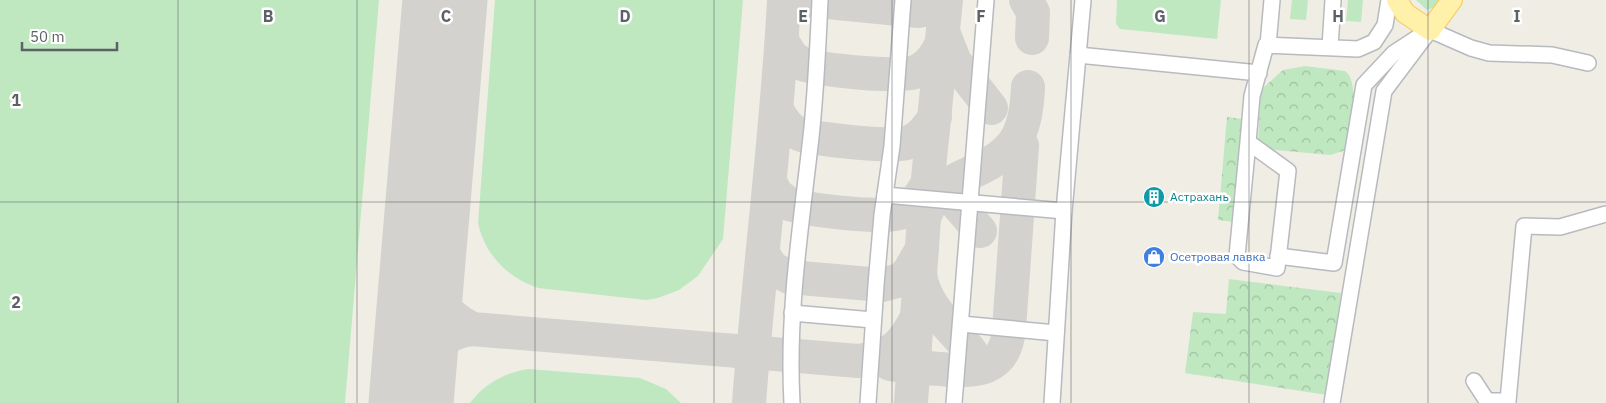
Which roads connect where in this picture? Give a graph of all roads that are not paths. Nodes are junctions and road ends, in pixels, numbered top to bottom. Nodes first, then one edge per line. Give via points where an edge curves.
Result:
1 (820, 0) edge
2 (903, 0) edge
3 (986, 0) edge
4 (1083, 0) edge
5 (1272, 0) edge
6 (1333, 0) edge
7 (1389, 0) edge
8 (1397, 0) edge
9 (1452, 0) edge
10 (1430, 30) junction
11 (1268, 45) junction
12 (1330, 47) junction
13 (1078, 55) junction
14 (1588, 62) dead end
15 (1259, 73) junction
16 (1248, 142) junction
17 (885, 195) junction
18 (969, 204) junction
19 (1064, 211) junction
20 (1606, 214) edge
21 (1278, 256) junction
22 (792, 313) junction
23 (873, 320) junction
24 (961, 324) junction
25 (1056, 333) junction
26 (1474, 381) dead end
27 (792, 403) edge
28 (868, 403) edge
29 (954, 403) edge
30 (1052, 403) edge
31 (1332, 403) edge

1 - 22 street via 817,77
2 - 17 street
3 - 18 street
4 - 13 street
5 - 11 street
6 - 12 street
7 - 12 street via 1385,25 1374,42 1358,50
8 - 10 main road via 1405,13
9 - 10 main road
10 - 14 street via 1471,48 1489,52 1552,55
10 - 21 street via 1394,53 1364,85 1334,264
10 - 31 street via 1384,90
11 - 12 street
11 - 15 street
13 - 15 street
13 - 19 street
15 - 16 street via 1252,96
16 - 21 street via 1288,170
16 - 21 street via 1237,256 1243,262 1277,268
17 - 18 street
17 - 23 street
18 - 19 street
18 - 24 street
19 - 25 street
20 - 26 street via 1560,227 1524,226 1508,401 1486,401
22 - 23 street
22 - 27 street
23 - 28 street
24 - 25 street
24 - 29 street
25 - 30 street

